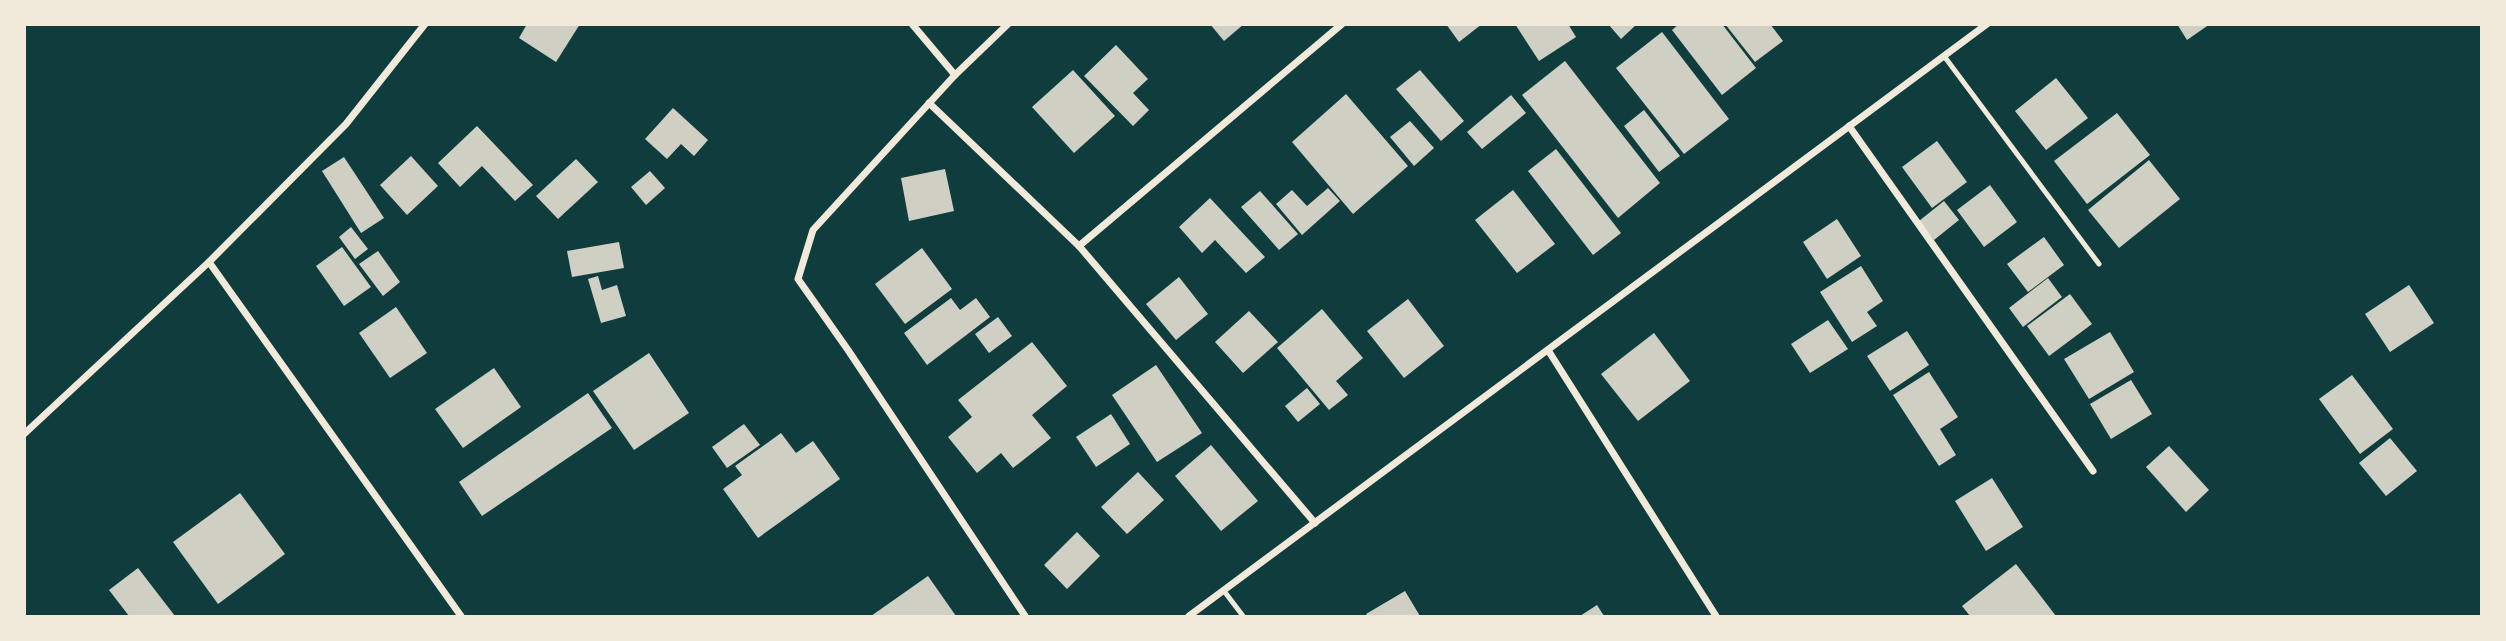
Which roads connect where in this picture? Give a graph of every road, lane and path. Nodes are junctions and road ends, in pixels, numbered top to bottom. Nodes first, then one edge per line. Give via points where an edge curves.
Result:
1 (425, 24) edge
2 (912, 24) edge
3 (1008, 24) edge
4 (1342, 24) edge
5 (1987, 24) edge
6 (1944, 56) junction
7 (955, 75) junction
8 (929, 103) junction
9 (1849, 126) junction
10 (1079, 246) junction
11 (209, 262) junction
12 (2099, 264) dead end
13 (1548, 350) junction
14 (24, 434) edge
15 (2093, 471) dead end
16 (1315, 523) junction
17 (1224, 591) junction
18 (461, 617) edge
19 (1025, 617) edge
20 (1189, 617) edge
21 (1243, 617) edge
22 (1716, 617) edge

1 - 11 street via 346,124
2 - 7 street
3 - 7 street
4 - 10 street
5 - 6 street
6 - 9 street
6 - 12 lane
7 - 8 street
8 - 10 street
8 - 19 street via 813,230 797,279
9 - 13 street
9 - 15 street
10 - 16 street
11 - 14 street
11 - 18 street
13 - 16 street
13 - 22 street
16 - 17 street
17 - 20 street
17 - 21 lane

